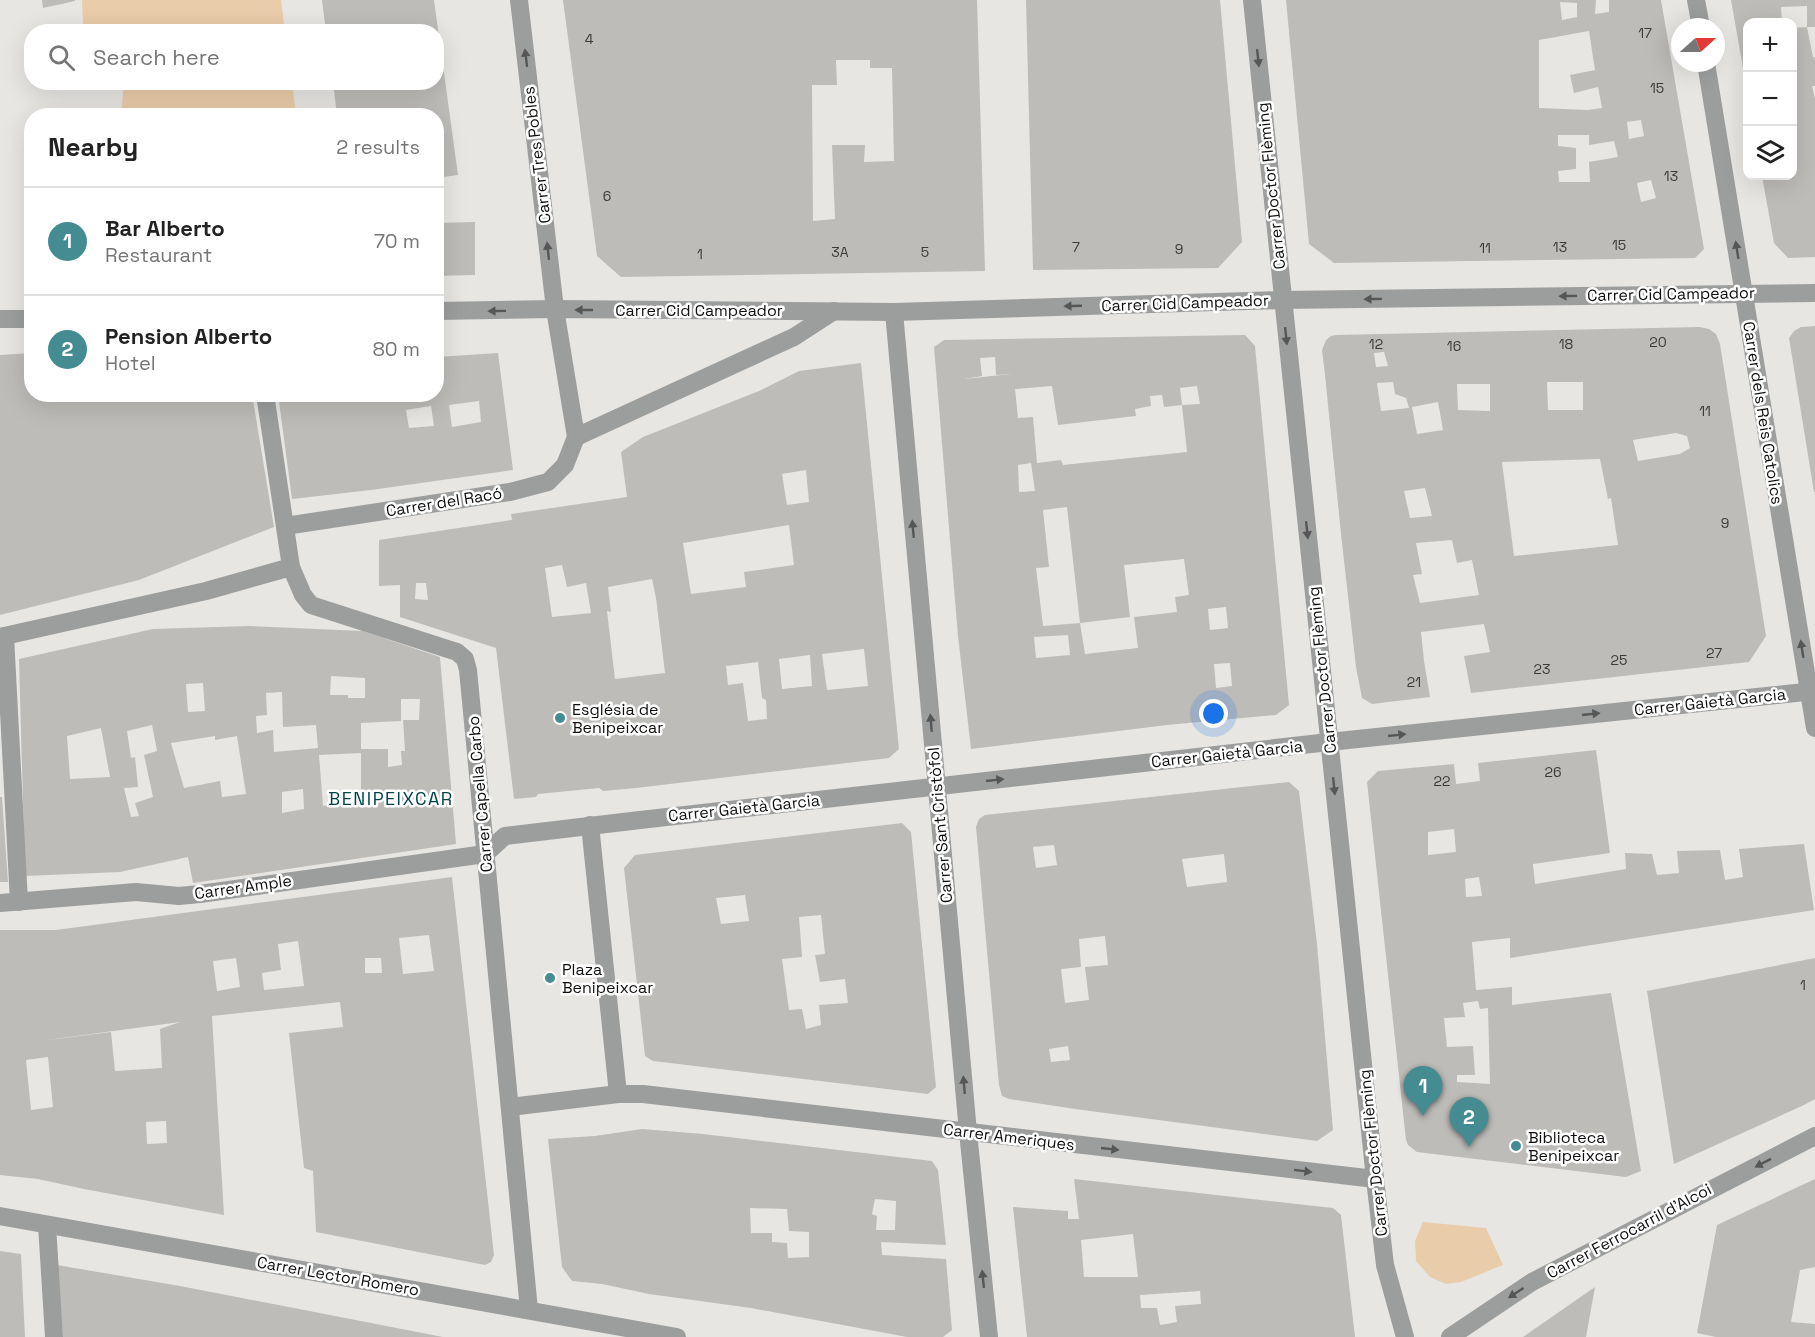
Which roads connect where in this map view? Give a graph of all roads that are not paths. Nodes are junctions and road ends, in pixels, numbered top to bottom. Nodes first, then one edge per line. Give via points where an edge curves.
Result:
1 (519, 0) edge
2 (1252, 0) edge
3 (1696, 0) edge
4 (1699, 18) edge
5 (1707, 72) edge
6 (1744, 293) junction
7 (1815, 293) edge
8 (1283, 300) junction
9 (555, 309) junction
10 (444, 311) edge
11 (834, 311) junction
12 (894, 312) junction
13 (0, 319) edge
14 (24, 319) edge
15 (267, 402) edge
16 (576, 437) junction
17 (285, 526) junction
18 (291, 567) junction
19 (3, 637) edge
20 (1812, 691) edge
21 (1815, 728) edge
22 (1329, 742) junction
23 (936, 787) junction
24 (590, 825) junction
25 (485, 854) junction
26 (19, 902) junction
27 (0, 903) edge
28 (618, 1094) junction
29 (510, 1107) junction
30 (968, 1132) junction
31 (1815, 1136) edge
32 (1375, 1179) junction
33 (0, 1216) edge
34 (47, 1225) junction
35 (529, 1310) junction
36 (54, 1337) edge
37 (677, 1337) edge
38 (989, 1337) edge
39 (1405, 1337) edge
40 (1450, 1337) edge

9 -> 1 street, Carrer Tres Pobles
2 -> 8 street, Carrer Doctor Flèming
3 - 4 street
6 -> 5 street, Carrer dels Reis Catolics
6 - 7 street, Carrer Cid Campeador
6 -> 8 street, Carrer Cid Campeador
20 -> 6 street, Carrer dels Reis Catolics
8 -> 12 street, Carrer Cid Campeador
8 -> 22 street, Carrer Doctor Flèming
9 -> 10 street, Carrer Cid Campeador
11 -> 9 street, Carrer Cid Campeador
9 - 16 street
11 - 12 street, Carrer Cid Campeador
11 - 16 street via 794,337
23 -> 12 street, Carrer Sant Cristòfol
13 - 14 street
15 - 17 street, Carrer Capella Carbo
16 - 17 street, Carrer del Racó via 565,465 548,482 510,492
17 - 18 street, Carrer Capella Carbo
18 - 19 street
18 - 25 street, Carrer Capella Carbo via 311,605 457,652 465,659
19 - 26 street
20 - 21 street, Carrer dels Reis Catolics
22 -> 20 street, Carrer Gaietà Garcia
23 -> 22 street, Carrer Gaietà Garcia
22 -> 32 street, Carrer Doctor Flèming
23 - 24 street, Carrer Gaietà Garcia
30 -> 23 street, Carrer Sant Cristòfol
24 - 25 street, Carrer Gaietà Garcia via 505,836
24 - 28 street
25 - 26 street, Carrer Ample via 200,894 136,892
25 - 29 street, Carrer Capella Carbo
26 - 27 street, Carrer Ample
28 - 29 street, Carrer Ameriques
28 - 30 street, Carrer Ameriques
29 - 35 street, Carrer Capella Carbo
30 -> 32 street, Carrer Ameriques
38 -> 30 street, Carrer Sant Cristòfol
31 -> 40 street, Carrer Ferrocarril d'Alcoi via 1533,1282
32 - 39 street, Carrer Doctor Flèming via 1385,1265
33 - 34 street, Carrer Lector Romero
34 - 35 street, Carrer Lector Romero
34 - 36 street
35 - 37 street, Carrer Lector Romero

